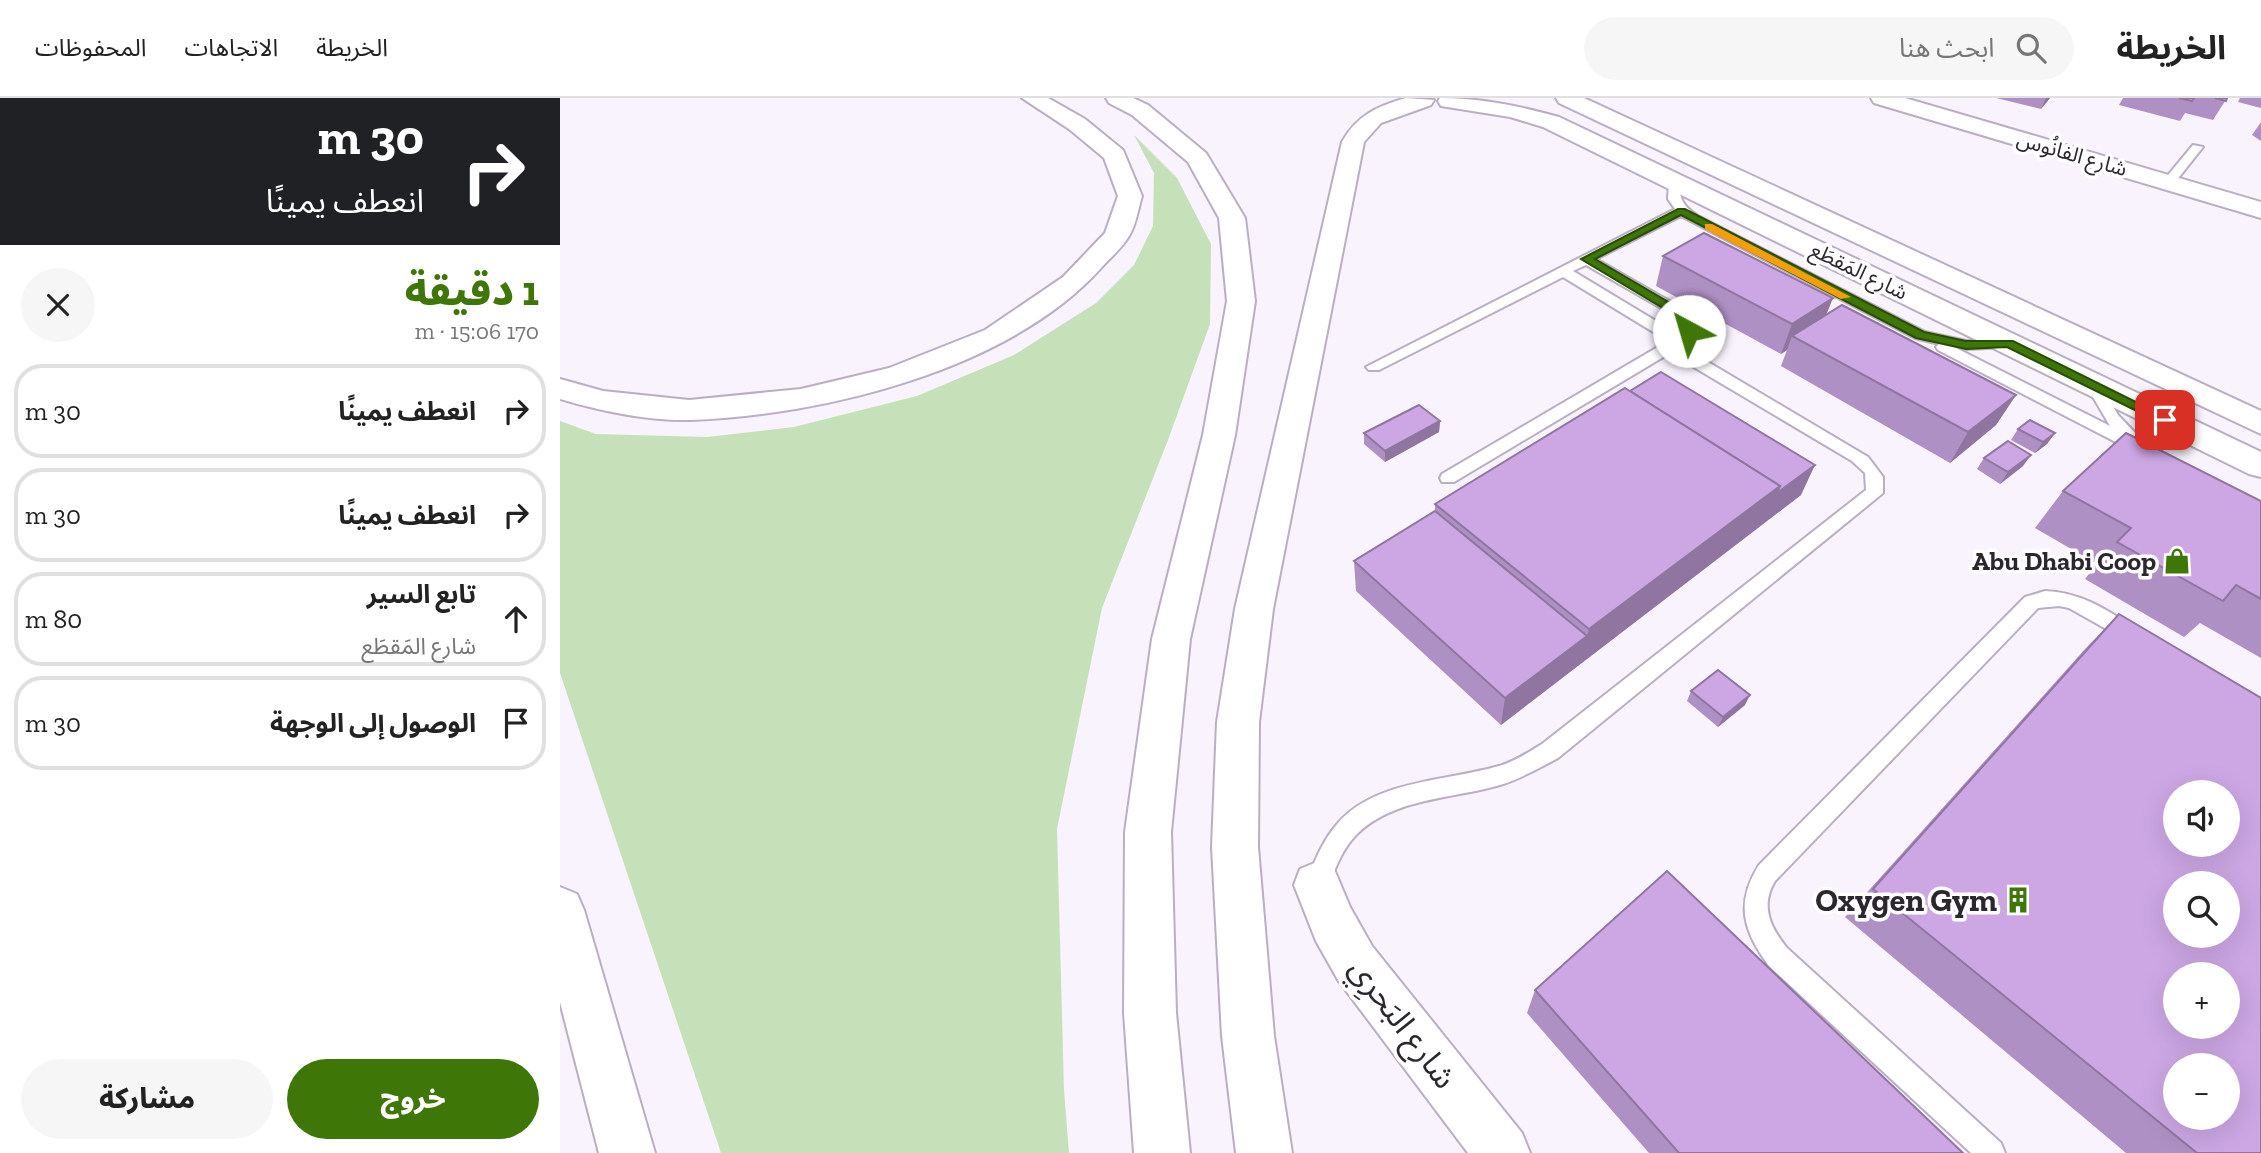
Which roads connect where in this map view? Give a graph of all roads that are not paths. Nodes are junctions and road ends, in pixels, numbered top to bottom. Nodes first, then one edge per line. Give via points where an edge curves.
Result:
1 (1033, 98) edge
2 (1116, 98) edge
3 (1483, 98) edge
4 (1567, 98) edge
5 (1882, 98) edge
6 (1428, 100) edge
7 (2197, 147) dead end
8 (1675, 181) junction
9 (2168, 183) junction
10 (2261, 210) edge
11 (1681, 211) junction
12 (1586, 259) junction
13 (1563, 271) junction
14 (1920, 335) junction
15 (1675, 344) junction
16 (2009, 344) junction
17 (1374, 367) dead end
18 (2094, 385) junction
19 (560, 388) edge
20 (2261, 424) edge
21 (2156, 456) joint
22 (2261, 467) edge
23 (1448, 478) dead end
24 (2156, 649) edge
25 (1317, 885) joint
26 (560, 910) edge
27 (627, 1153) edge
28 (1162, 1153) edge
29 (1264, 1153) edge
30 (1502, 1153) edge
31 (1991, 1153) edge

1 - 19 main road via 1077,124 1115,155 1129,196 1116,235 1073,283 995,336 899,375 801,399 689,410 602,401
2 - 28 main road via 1140,110 1198,158 1232,218 1241,302 1219,435 1171,639 1148,832 1150,1013
3 - 6 main road
4 - 20 main road, شارع المَقطَع
5 - 9 main road, شارع الفانُوس
6 - 8 main road, شارع المَقطَع via 1512,111 1551,122
6 - 29 main road via 1372,119 1353,142 1254,610 1238,722 1235,846 1248,1036
7 - 9 lane
8 - 11 lane via 1673,195
8 - 16 main road, شارع المَقطَع
9 - 10 main road, شارع الفانُوس
11 - 12 lane
11 - 14 lane
12 - 13 lane
12 - 15 lane via 1680,313 1689,331
13 - 15 lane
13 - 17 lane
14 - 16 lane via 1966,345
14 - 21 lane, شارع المَقطَع
15 - 23 lane
15 - 25 lane via 1858,457 1876,477 1874,493 1550,751 1502,775 1399,798 1354,820 1324,861
16 - 18 main road, شارع المَقطَع
18 - 21 lane via 2112,418
18 - 22 main road, شارع المَقطَع
24 - 31 lane via 2076,603 2054,597 2032,602 1768,873 1755,896 1758,926 1778,957
25 - 30 main road, شارع البَحرِي via 1355,963
26 - 27 main road

